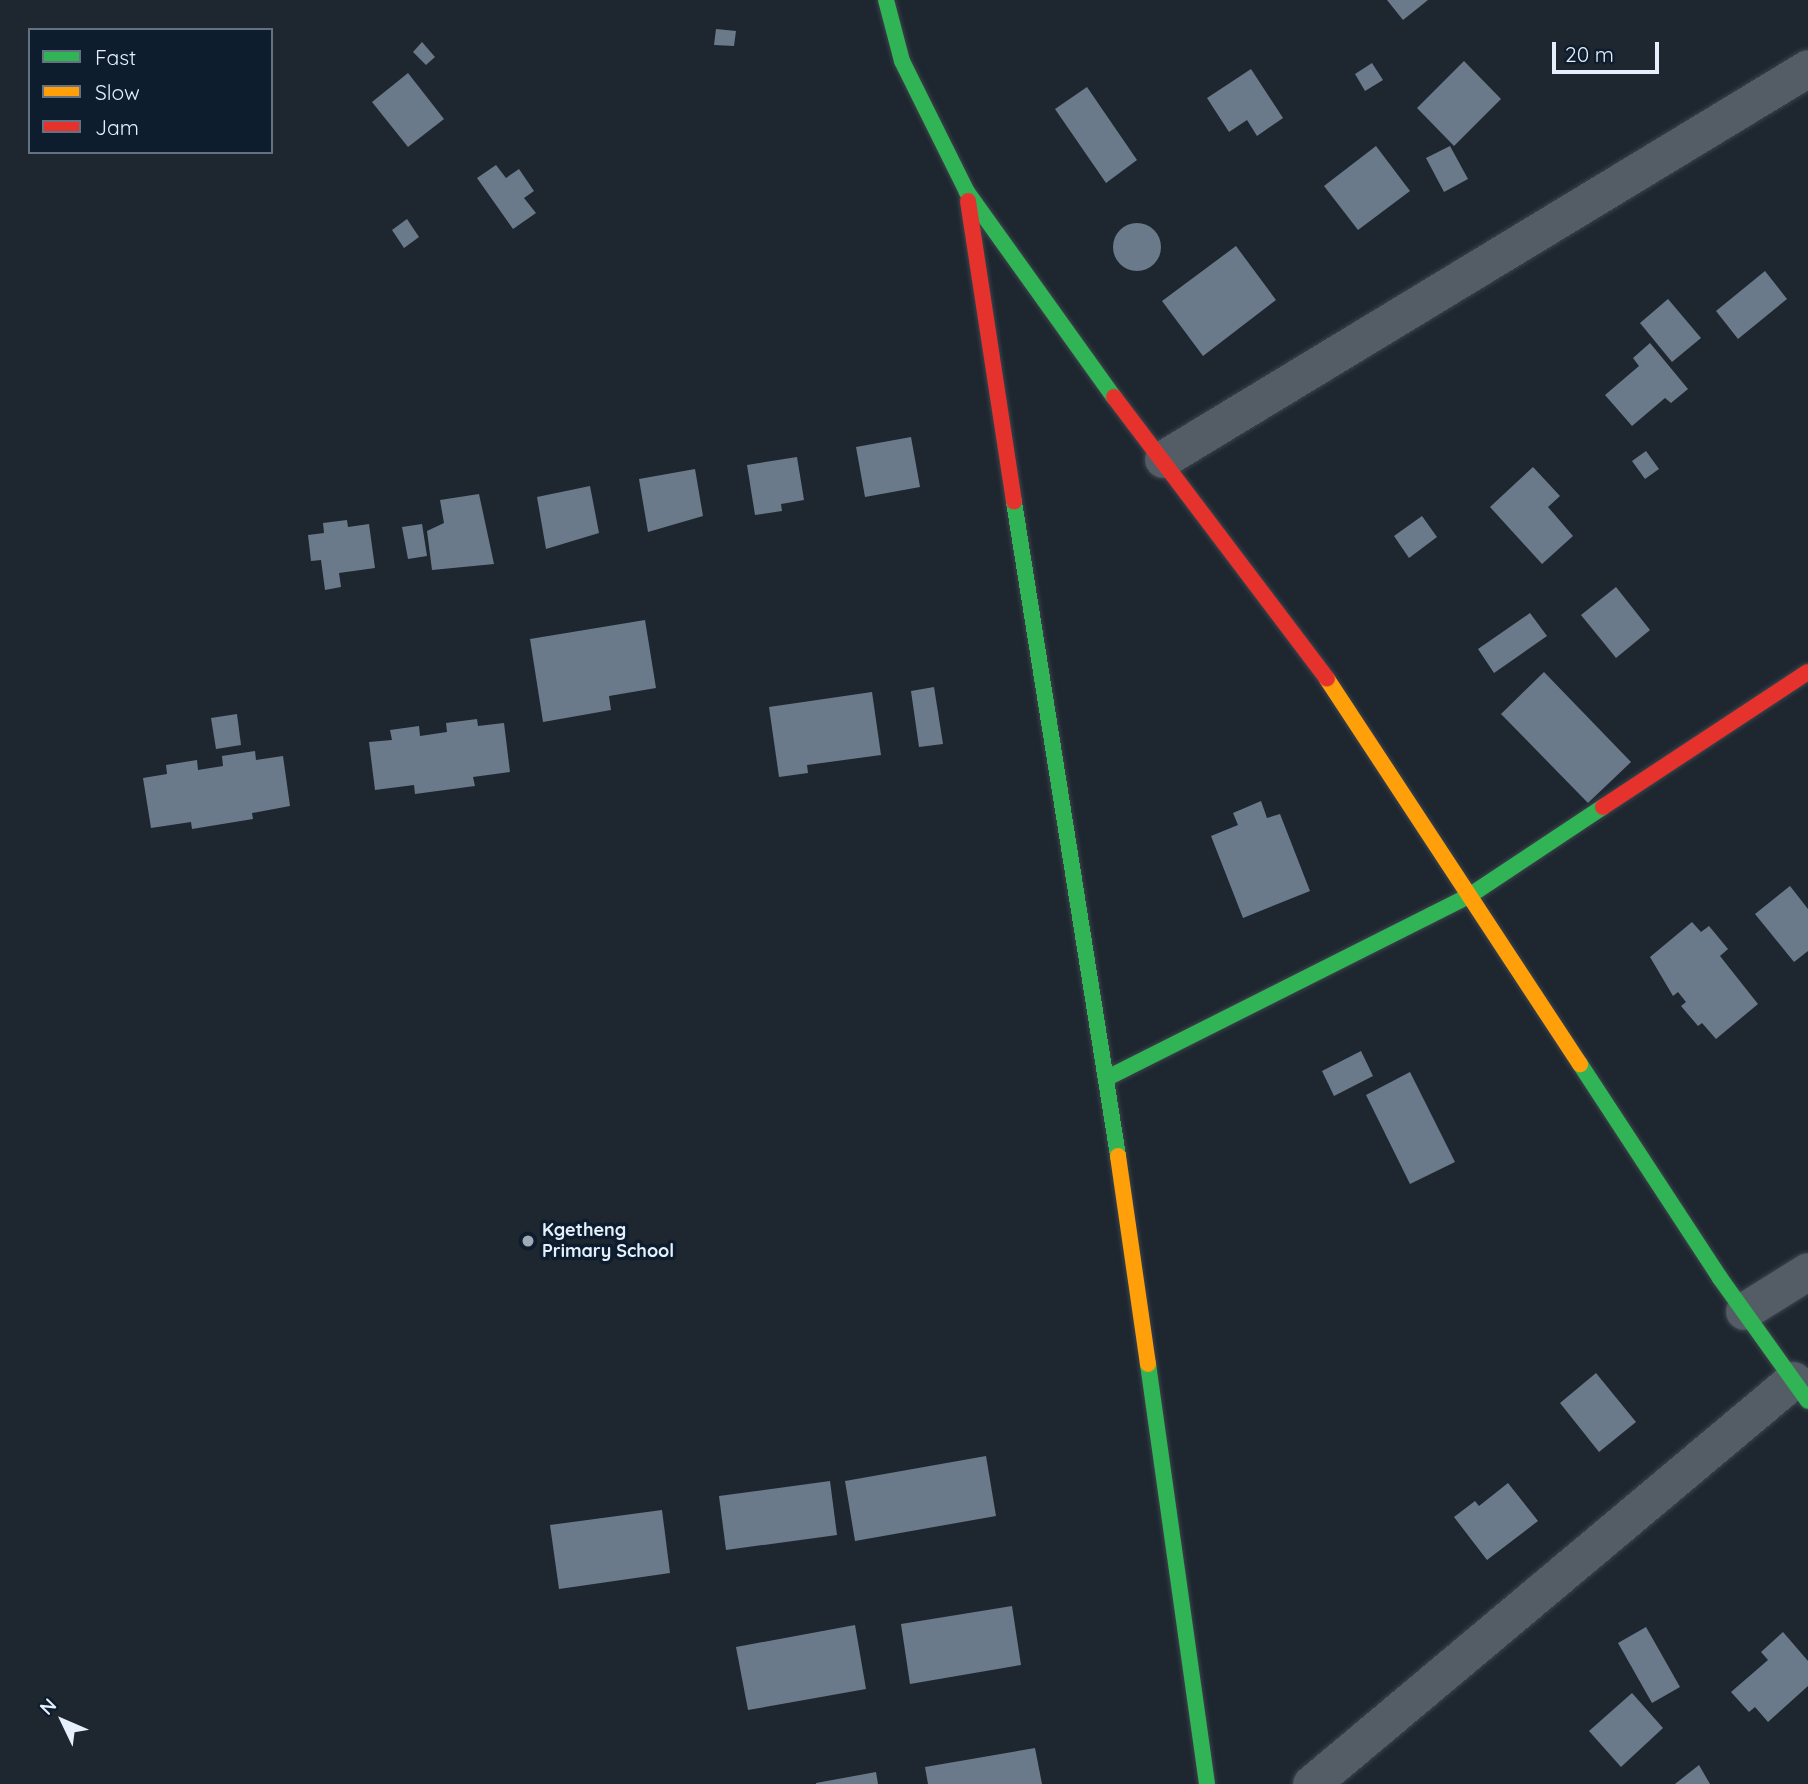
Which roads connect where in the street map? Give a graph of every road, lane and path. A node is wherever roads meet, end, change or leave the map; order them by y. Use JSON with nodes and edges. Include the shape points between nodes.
{"nodes":[{"id":1,"x":886,"y":0,"type":"edge"},
{"id":2,"x":1808,"y":68,"type":"edge"},
{"id":3,"x":967,"y":192,"type":"junction"},
{"id":4,"x":1163,"y":459,"type":"junction"},
{"id":5,"x":1808,"y":672,"type":"edge"},
{"id":6,"x":1469,"y":896,"type":"junction"},
{"id":7,"x":1107,"y":1078,"type":"junction"},
{"id":8,"x":1808,"y":1271,"type":"edge"},
{"id":9,"x":1744,"y":1311,"type":"junction"},
{"id":10,"x":1801,"y":1391,"type":"edge"},
{"id":11,"x":1207,"y":1784,"type":"edge"},
{"id":12,"x":1311,"y":1784,"type":"edge"}],
"edges":[{"from":1,"to":3,"type":"street","via":[[902,61]]},
{"from":2,"to":4,"type":"street"},
{"from":3,"to":4,"type":"street"},
{"from":3,"to":7,"type":"street"},
{"from":4,"to":6,"type":"street","via":[[1316,663]]},
{"from":5,"to":6,"type":"street"},
{"from":6,"to":7,"type":"street"},
{"from":6,"to":9,"type":"street"},
{"from":7,"to":11,"type":"street"},
{"from":8,"to":9,"type":"street"},
{"from":9,"to":10,"type":"street"},
{"from":10,"to":12,"type":"street"}]}
